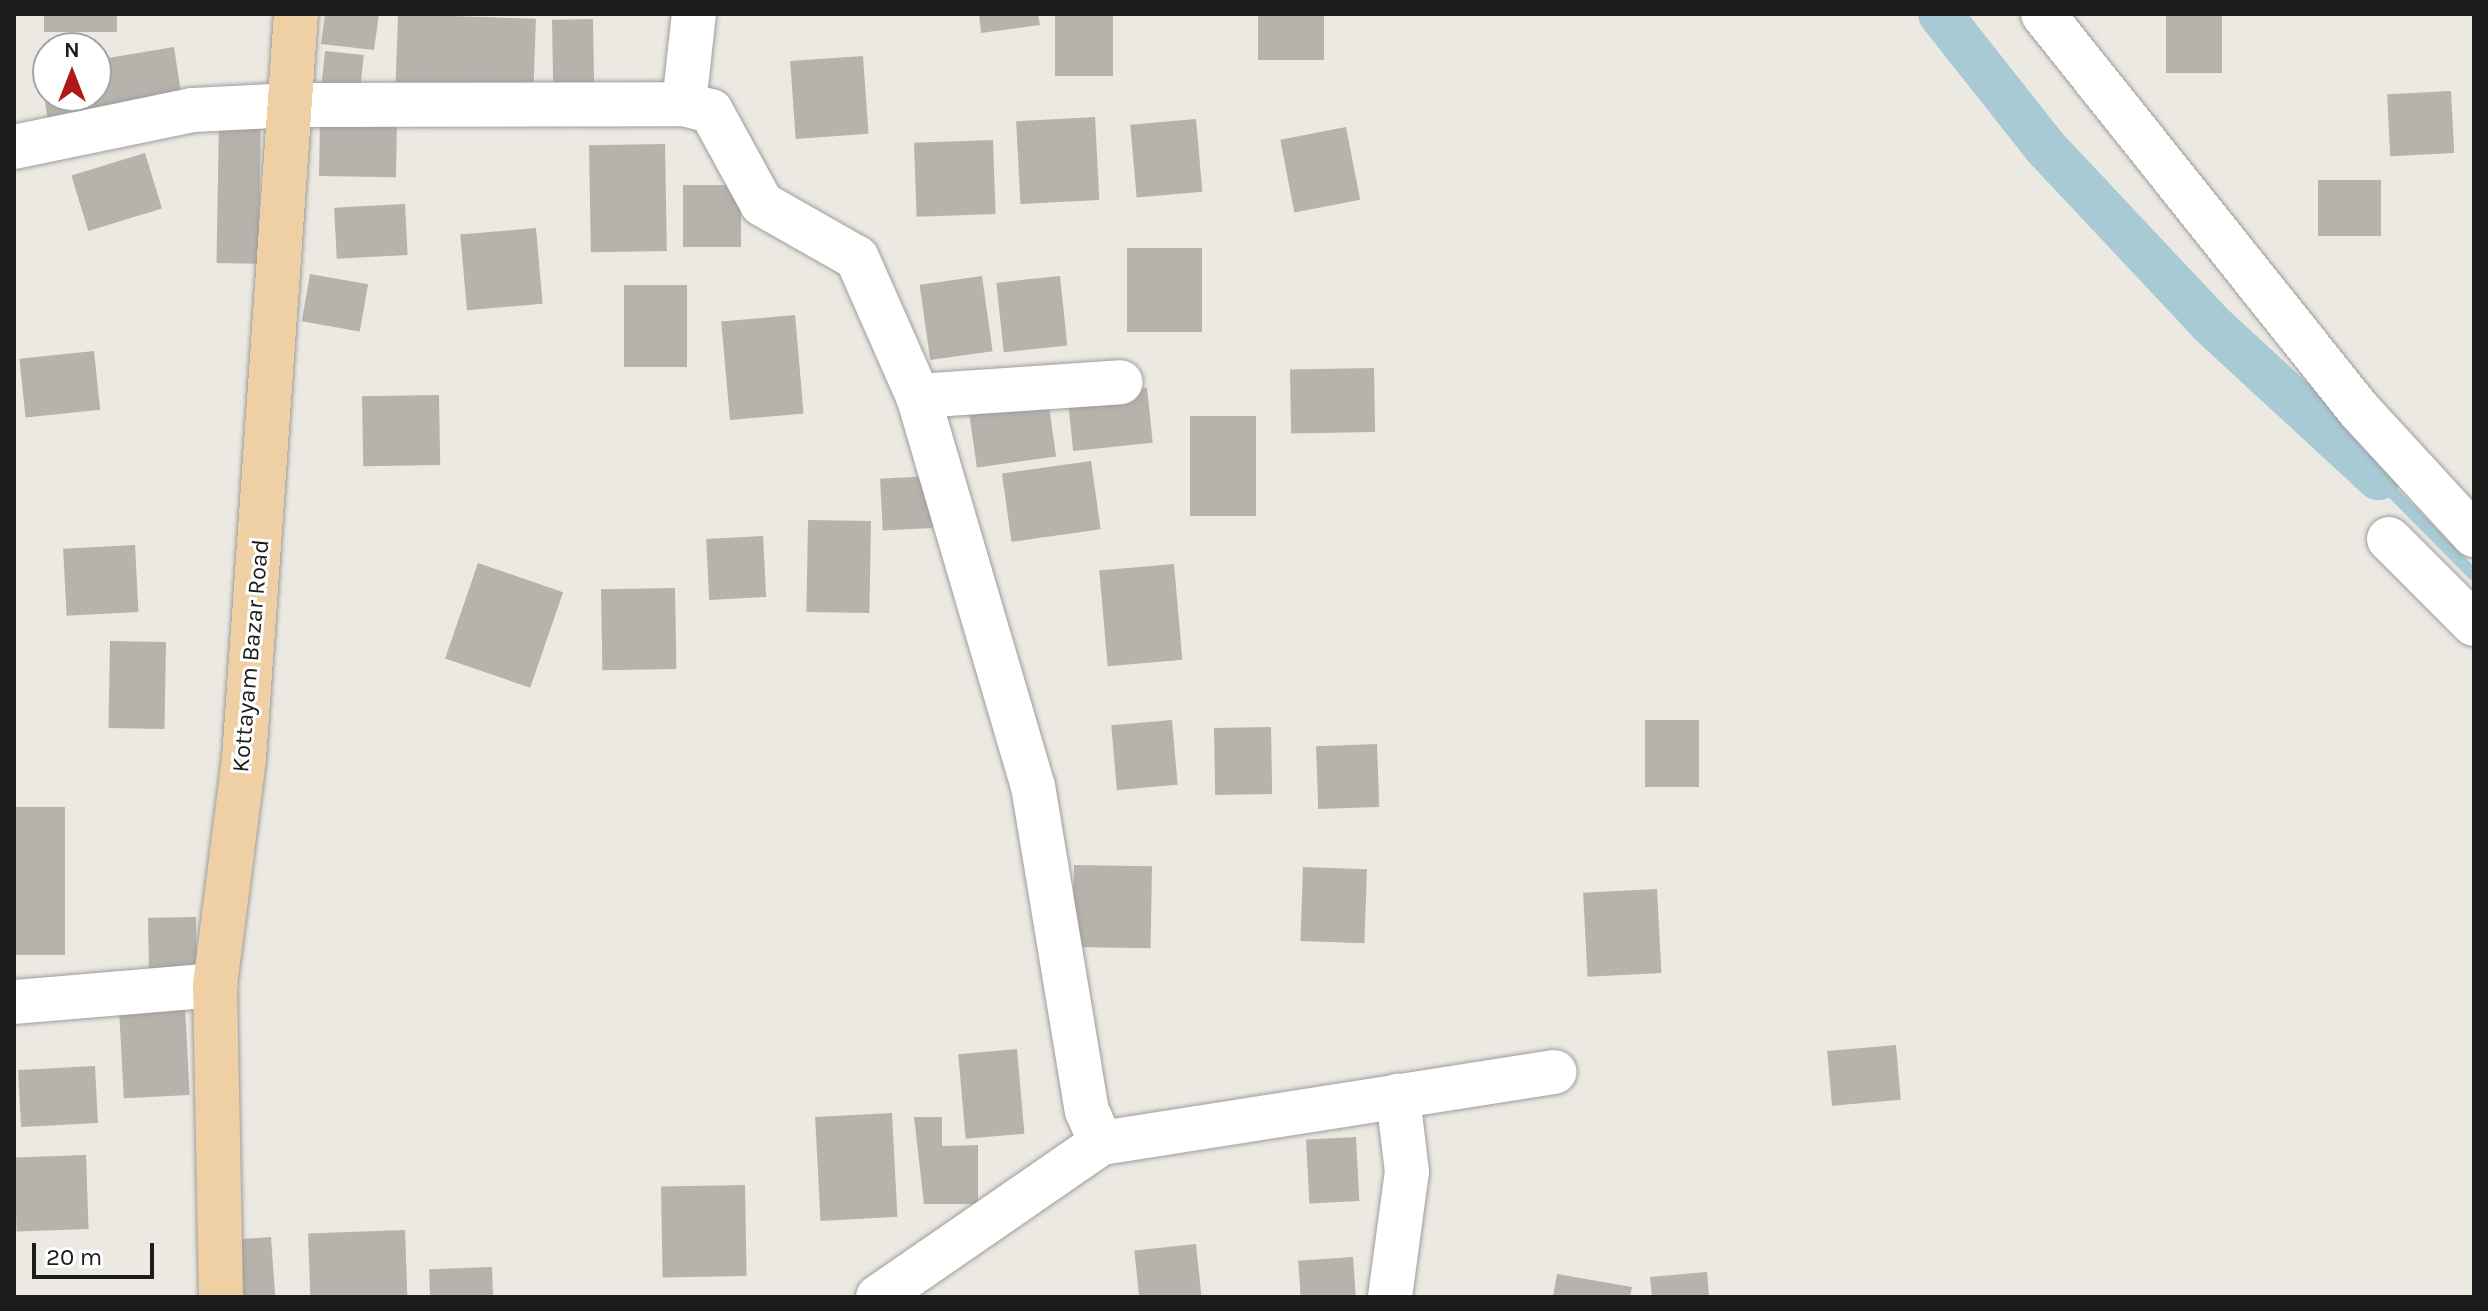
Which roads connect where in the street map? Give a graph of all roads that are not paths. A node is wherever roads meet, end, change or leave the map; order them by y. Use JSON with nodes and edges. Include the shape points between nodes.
{"nodes":[{"id":1,"x":296,"y":14,"type":"edge"},
{"id":2,"x":694,"y":14,"type":"edge"},
{"id":3,"x":2043,"y":14,"type":"edge"},
{"id":4,"x":684,"y":104,"type":"junction"},
{"id":5,"x":293,"y":105,"type":"junction"},
{"id":6,"x":14,"y":147,"type":"edge"},
{"id":7,"x":1121,"y":382,"type":"dead end"},
{"id":8,"x":918,"y":396,"type":"junction"},
{"id":9,"x":2474,"y":535,"type":"edge"},
{"id":10,"x":2389,"y":539,"type":"dead end"},
{"id":11,"x":2474,"y":624,"type":"edge"},
{"id":12,"x":215,"y":985,"type":"junction"},
{"id":13,"x":14,"y":1002,"type":"edge"},
{"id":14,"x":1554,"y":1072,"type":"dead end"},
{"id":15,"x":1398,"y":1096,"type":"junction"},
{"id":16,"x":1101,"y":1143,"type":"junction"},
{"id":17,"x":221,"y":1297,"type":"edge"},
{"id":18,"x":878,"y":1297,"type":"edge"},
{"id":19,"x":1390,"y":1297,"type":"edge"}],
"edges":[{"from":1,"to":5,"type":"main road","name":"Kottayam Bazar Road"},
{"from":2,"to":4,"type":"street"},
{"from":3,"to":9,"type":"street","via":[[2359,410]]},
{"from":4,"to":5,"type":"street"},
{"from":4,"to":8,"type":"street","via":[[711,111],[762,204],[857,258]]},
{"from":5,"to":6,"type":"street","via":[[193,110]]},
{"from":5,"to":12,"type":"main road","name":"Kottayam Bazar Road","via":[[244,759]]},
{"from":7,"to":8,"type":"street"},
{"from":8,"to":16,"type":"street","via":[[1033,786],[1087,1111]]},
{"from":10,"to":11,"type":"street"},
{"from":12,"to":13,"type":"street"},
{"from":12,"to":17,"type":"main road","name":"Kottayam Bazar Road"},
{"from":14,"to":15,"type":"street"},
{"from":15,"to":16,"type":"street"},
{"from":15,"to":19,"type":"street","via":[[1407,1172]]},
{"from":16,"to":18,"type":"street"}]}
